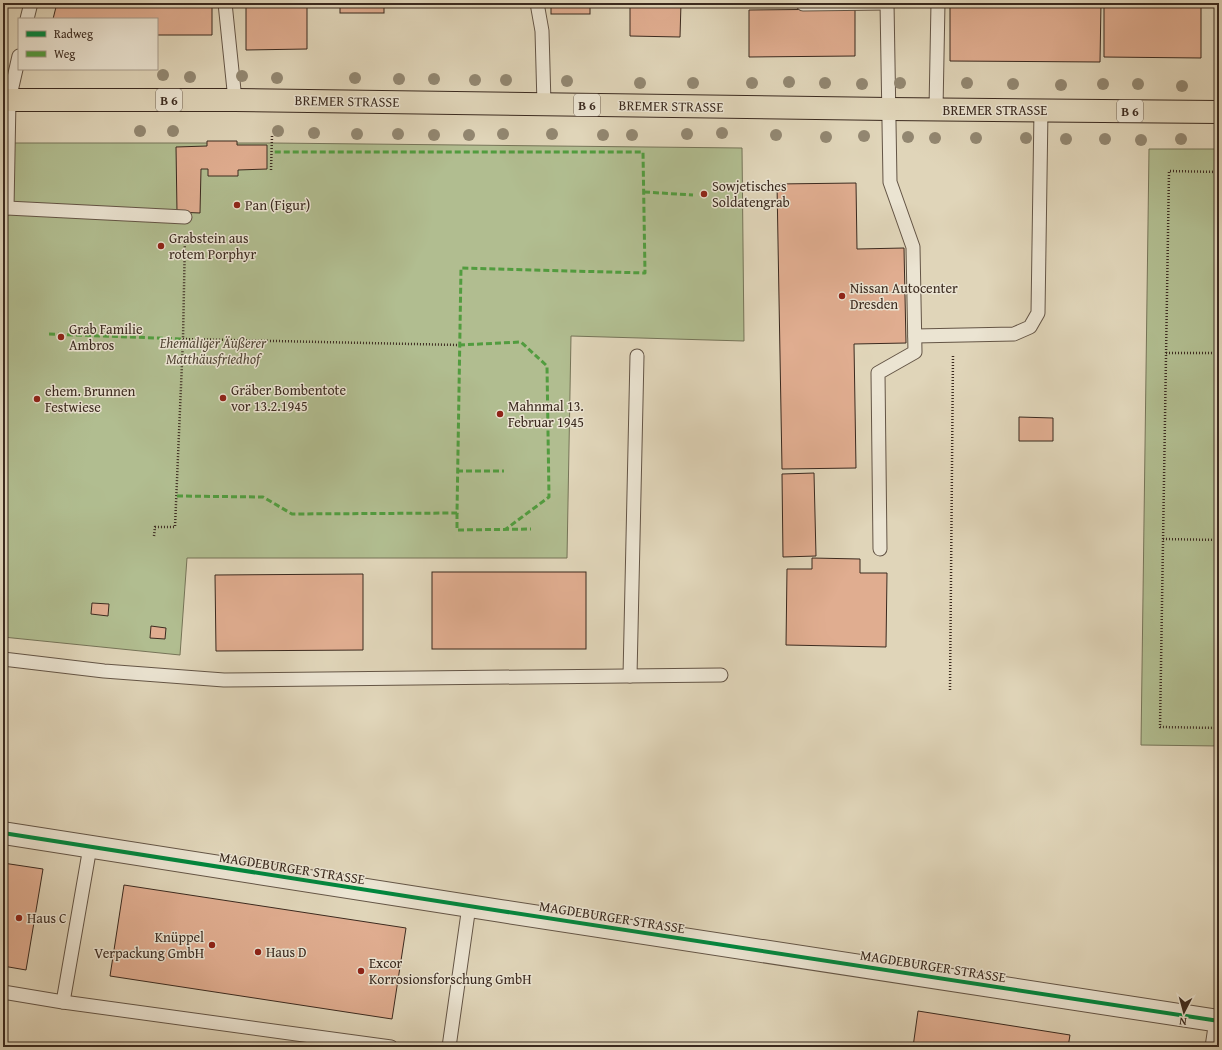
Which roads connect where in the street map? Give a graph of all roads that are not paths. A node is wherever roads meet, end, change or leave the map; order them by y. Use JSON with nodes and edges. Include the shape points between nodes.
{"nodes":[{"id":1,"x":31,"y":3,"type":"edge"},
{"id":2,"x":225,"y":3,"type":"edge"},
{"id":3,"x":537,"y":3,"type":"edge"},
{"id":4,"x":803,"y":3,"type":"edge"},
{"id":5,"x":887,"y":3,"type":"edge"},
{"id":6,"x":938,"y":3,"type":"edge"},
{"id":7,"x":27,"y":18,"type":"edge"},
{"id":8,"x":18,"y":59,"type":"edge"},
{"id":9,"x":6,"y":100,"type":"edge"},
{"id":10,"x":236,"y":100,"type":"junction"},
{"id":11,"x":544,"y":104,"type":"junction"},
{"id":12,"x":889,"y":109,"type":"junction"},
{"id":13,"x":936,"y":109,"type":"junction"},
{"id":14,"x":1041,"y":110,"type":"junction"},
{"id":15,"x":1219,"y":112,"type":"edge"},
{"id":16,"x":5,"y":207,"type":"edge"},
{"id":17,"x":185,"y":217,"type":"road end"},
{"id":18,"x":915,"y":336,"type":"junction"},
{"id":19,"x":636,"y":356,"type":"dead end"},
{"id":20,"x":880,"y":549,"type":"dead end"},
{"id":21,"x":3,"y":659,"type":"edge"},
{"id":22,"x":721,"y":675,"type":"dead end"},
{"id":23,"x":630,"y":676,"type":"junction"},
{"id":24,"x":3,"y":833,"type":"edge"},
{"id":25,"x":90,"y":847,"type":"junction"},
{"id":26,"x":469,"y":906,"type":"junction"},
{"id":27,"x":3,"y":992,"type":"edge"},
{"id":28,"x":64,"y":1002,"type":"junction"},
{"id":29,"x":1217,"y":1021,"type":"edge"},
{"id":30,"x":391,"y":1047,"type":"edge"},
{"id":31,"x":449,"y":1047,"type":"edge"},
{"id":32,"x":1212,"y":1047,"type":"edge"}],
"edges":[{"from":1,"to":7,"type":"lane"},
{"from":2,"to":10,"type":"lane"},
{"from":3,"to":11,"type":"lane","via":[[542,31]]},
{"from":4,"to":5,"type":"lane"},
{"from":5,"to":12,"type":"lane"},
{"from":6,"to":13,"type":"lane"},
{"from":8,"to":9,"type":"lane"},
{"from":9,"to":10,"type":"main road","name":"BREMER STRASSE","number":"B 6"},
{"from":9,"to":16,"type":"lane"},
{"from":10,"to":11,"type":"main road","name":"BREMER STRASSE","number":"B 6"},
{"from":11,"to":12,"type":"main road","name":"BREMER STRASSE","number":"B 6"},
{"from":12,"to":13,"type":"main road","name":"BREMER STRASSE","number":"B 6"},
{"from":12,"to":18,"type":"lane","via":[[890,182],[913,247]]},
{"from":13,"to":14,"type":"main road","name":"BREMER STRASSE","number":"B 6"},
{"from":14,"to":15,"type":"main road","name":"BREMER STRASSE","number":"B 6"},
{"from":14,"to":18,"type":"lane","via":[[1038,313],[1030,327],[1014,334]]},
{"from":16,"to":17,"type":"lane"},
{"from":18,"to":20,"type":"lane","via":[[915,352],[878,373]]},
{"from":19,"to":23,"type":"lane"},
{"from":21,"to":23,"type":"lane","via":[[104,671],[224,680]]},
{"from":22,"to":23,"type":"lane"},
{"from":24,"to":25,"type":"street","name":"MAGDEBURGER STRASSE"},
{"from":25,"to":26,"type":"street","name":"MAGDEBURGER STRASSE"},
{"from":25,"to":28,"type":"lane"},
{"from":26,"to":29,"type":"street","name":"MAGDEBURGER STRASSE"},
{"from":26,"to":31,"type":"lane"},
{"from":27,"to":28,"type":"lane"},
{"from":28,"to":30,"type":"lane"},
{"from":29,"to":32,"type":"lane"}]}
